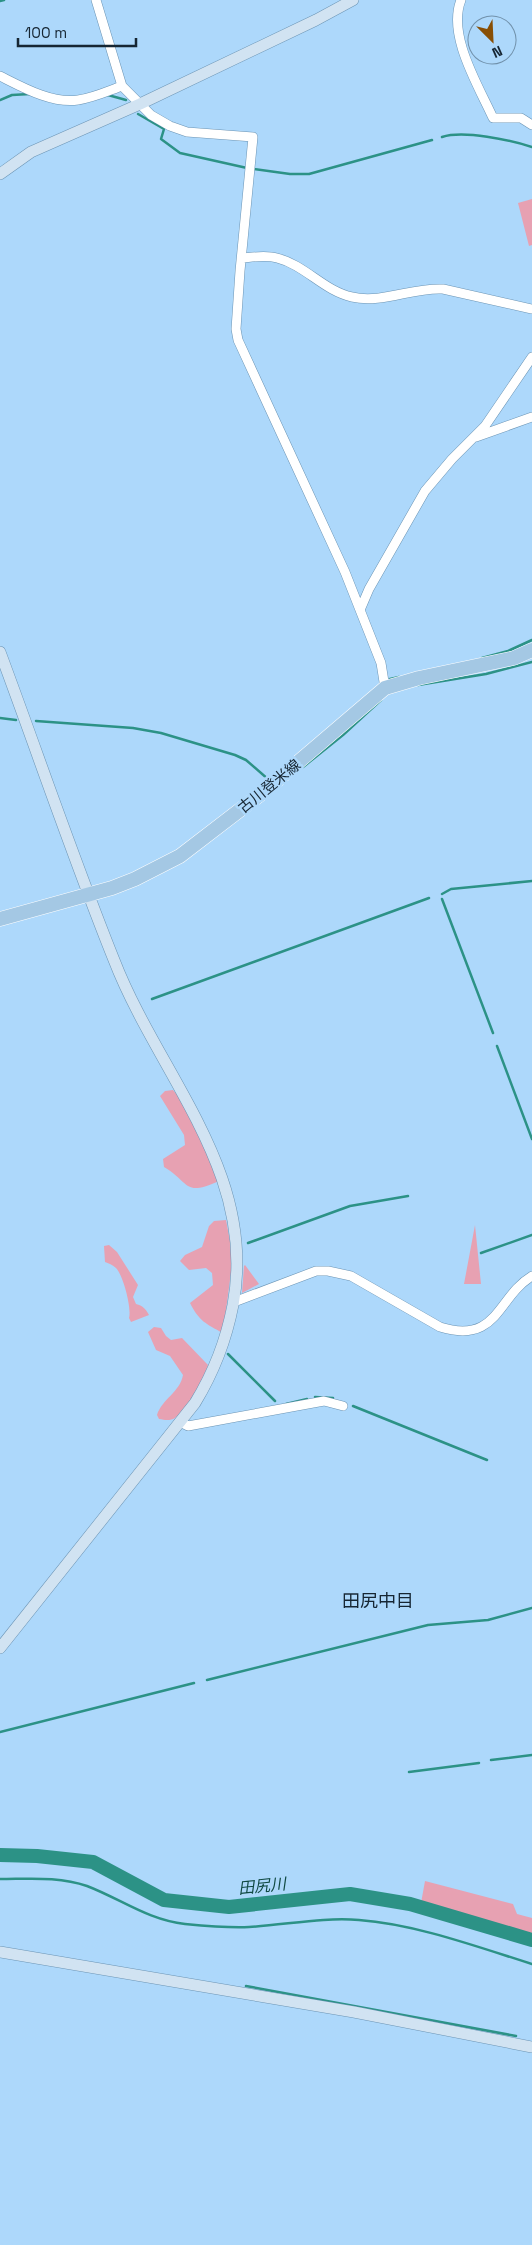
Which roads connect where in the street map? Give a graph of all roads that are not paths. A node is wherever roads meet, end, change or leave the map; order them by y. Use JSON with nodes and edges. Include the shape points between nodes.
{"nodes":[{"id":1,"x":96,"y":0,"type":"edge"},
{"id":2,"x":353,"y":0,"type":"edge"},
{"id":3,"x":461,"y":0,"type":"edge"},
{"id":4,"x":0,"y":76,"type":"edge"},
{"id":5,"x":122,"y":86,"type":"junction"},
{"id":6,"x":140,"y":104,"type":"junction"},
{"id":7,"x":532,"y":126,"type":"edge"},
{"id":8,"x":0,"y":174,"type":"edge"},
{"id":9,"x":242,"y":258,"type":"junction"},
{"id":10,"x":532,"y":309,"type":"edge"},
{"id":11,"x":532,"y":357,"type":"edge"},
{"id":12,"x":532,"y":417,"type":"edge"},
{"id":13,"x":473,"y":438,"type":"junction"},
{"id":14,"x":360,"y":610,"type":"junction"},
{"id":15,"x":532,"y":650,"type":"edge"},
{"id":16,"x":0,"y":652,"type":"edge"},
{"id":17,"x":385,"y":688,"type":"junction"},
{"id":18,"x":90,"y":894,"type":"junction"},
{"id":19,"x":0,"y":919,"type":"edge"},
{"id":20,"x":532,"y":1276,"type":"edge"},
{"id":21,"x":234,"y":1302,"type":"junction"},
{"id":22,"x":343,"y":1406,"type":"dead end"},
{"id":23,"x":180,"y":1422,"type":"junction"},
{"id":24,"x":0,"y":1648,"type":"edge"},
{"id":25,"x":0,"y":1952,"type":"edge"},
{"id":26,"x":532,"y":2047,"type":"edge"}],
"edges":[{"from":1,"to":5,"type":"street"},
{"from":2,"to":6,"type":"street"},
{"from":3,"to":7,"type":"street","via":[[456,22],[459,39],[493,118],[521,118]]},
{"from":4,"to":5,"type":"street","via":[[24,88],[66,101]]},
{"from":5,"to":6,"type":"street"},
{"from":6,"to":8,"type":"street","via":[[31,152]]},
{"from":6,"to":9,"type":"street","via":[[170,126],[187,132],[253,137]]},
{"from":9,"to":10,"type":"street","via":[[278,258],[335,292],[353,298],[374,298],[432,288]]},
{"from":9,"to":14,"type":"street","via":[[236,329],[238,340]]},
{"from":11,"to":13,"type":"street","via":[[485,426]]},
{"from":12,"to":13,"type":"street"},
{"from":13,"to":14,"type":"street","via":[[424,491]]},
{"from":14,"to":17,"type":"street","via":[[381,663]]},
{"from":15,"to":17,"type":"main road","name":"古川登米線","via":[[514,658]]},
{"from":16,"to":18,"type":"street"},
{"from":17,"to":18,"type":"main road","name":"古川登米線","via":[[262,793],[180,856],[135,880]]},
{"from":18,"to":19,"type":"main road","name":"古川登米線"},
{"from":18,"to":21,"type":"street","via":[[114,962],[223,1177],[237,1246]]},
{"from":20,"to":21,"type":"street","via":[[521,1284],[495,1317],[479,1328],[455,1330],[440,1327],[351,1276],[328,1271],[316,1271]]},
{"from":21,"to":23,"type":"street","via":[[218,1360],[202,1391]]},
{"from":22,"to":23,"type":"street","via":[[324,1402],[188,1426]]},
{"from":23,"to":24,"type":"street"},
{"from":25,"to":26,"type":"street","via":[[354,2012]]}]}
